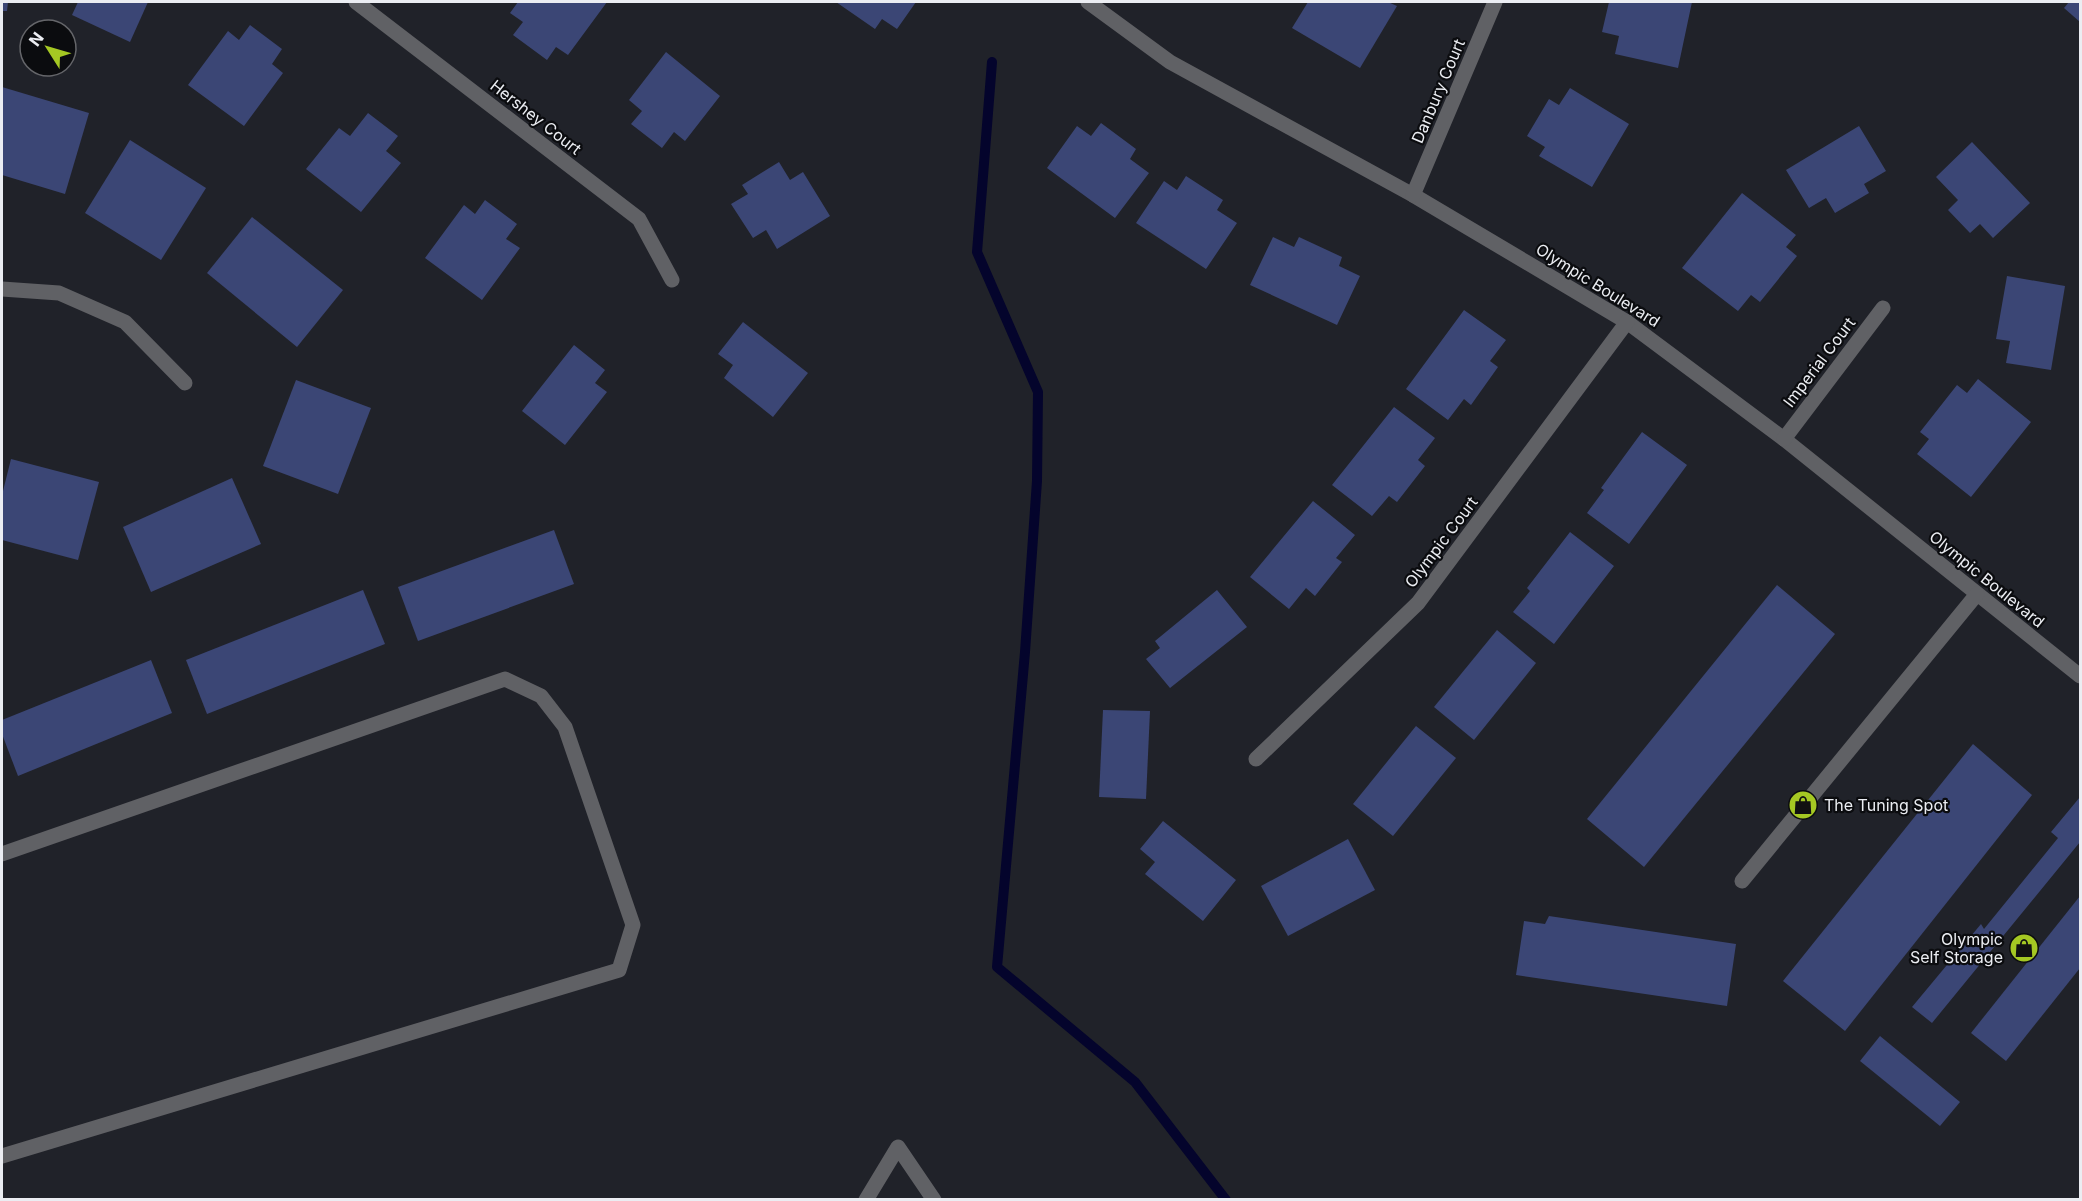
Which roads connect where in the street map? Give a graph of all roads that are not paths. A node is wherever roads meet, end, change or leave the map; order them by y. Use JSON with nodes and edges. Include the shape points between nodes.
{"nodes":[{"id":1,"x":356,"y":2,"type":"edge"},
{"id":2,"x":1088,"y":2,"type":"edge"},
{"id":3,"x":1495,"y":2,"type":"edge"},
{"id":4,"x":1413,"y":195,"type":"junction"},
{"id":5,"x":672,"y":280,"type":"dead end"},
{"id":6,"x":2,"y":289,"type":"edge"},
{"id":7,"x":1883,"y":308,"type":"dead end"},
{"id":8,"x":1627,"y":322,"type":"junction"},
{"id":9,"x":185,"y":383,"type":"dead end"},
{"id":10,"x":1784,"y":439,"type":"junction"},
{"id":11,"x":1977,"y":594,"type":"junction"},
{"id":12,"x":2080,"y":676,"type":"edge"},
{"id":13,"x":1256,"y":759,"type":"dead end"},
{"id":14,"x":2,"y":854,"type":"edge"},
{"id":15,"x":1742,"y":881,"type":"dead end"},
{"id":16,"x":2,"y":1156,"type":"edge"},
{"id":17,"x":866,"y":1200,"type":"edge"},
{"id":18,"x":933,"y":1200,"type":"edge"}],
"edges":[{"from":1,"to":5,"type":"street","name":"Hershey Court","via":[[639,219]]},
{"from":2,"to":4,"type":"street","name":"Olympic Boulevard","via":[[1170,62]]},
{"from":3,"to":4,"type":"street","name":"Danbury Court"},
{"from":4,"to":8,"type":"street","name":"Olympic Boulevard"},
{"from":6,"to":9,"type":"street","via":[[59,293],[125,322]]},
{"from":7,"to":10,"type":"street","name":"Imperial Court"},
{"from":8,"to":10,"type":"street","name":"Olympic Boulevard"},
{"from":8,"to":13,"type":"street","name":"Olympic Court","via":[[1418,603]]},
{"from":10,"to":11,"type":"street","name":"Olympic Boulevard"},
{"from":11,"to":12,"type":"street","name":"Olympic Boulevard"},
{"from":11,"to":15,"type":"street"},
{"from":14,"to":16,"type":"street","via":[[505,679],[541,696],[565,727],[633,925],[619,970]]},
{"from":17,"to":18,"type":"street","via":[[898,1147]]}]}
